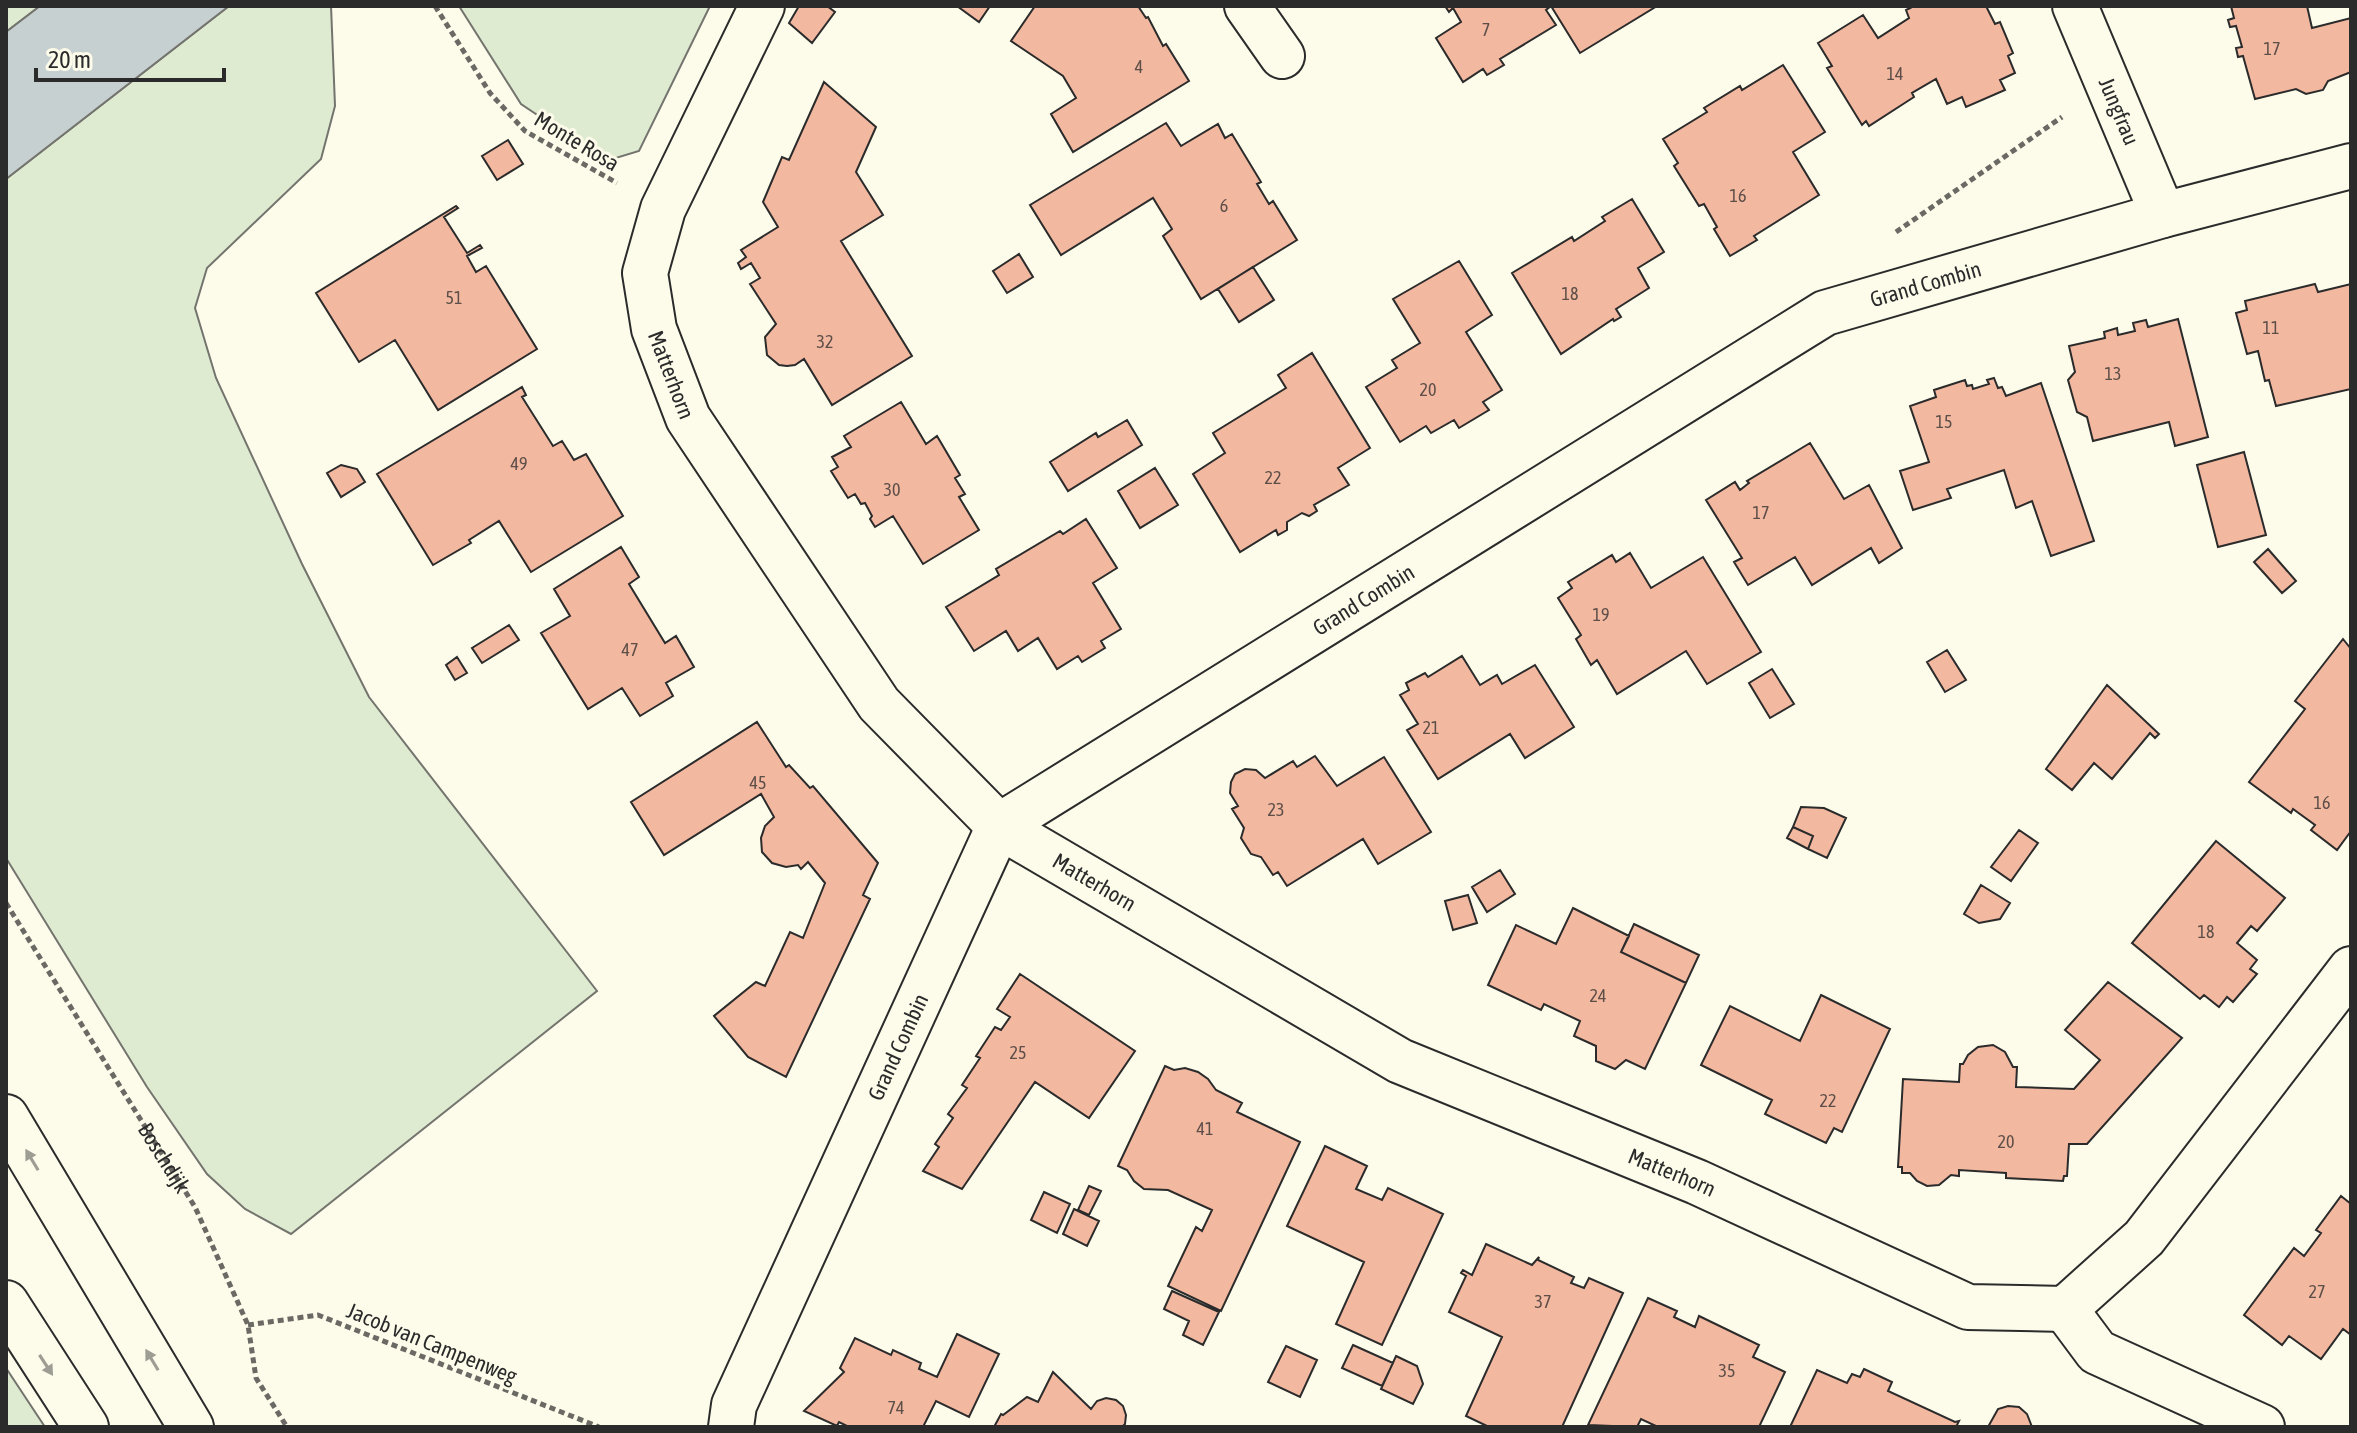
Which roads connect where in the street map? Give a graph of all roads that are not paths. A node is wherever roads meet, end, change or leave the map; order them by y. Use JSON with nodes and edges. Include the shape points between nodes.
{"nodes":[{"id":1,"x":762,"y":6,"type":"edge"},
{"id":2,"x":1247,"y":6,"type":"edge"},
{"id":3,"x":2075,"y":6,"type":"edge"},
{"id":4,"x":1282,"y":56,"type":"dead end"},
{"id":5,"x":2351,"y":166,"type":"edge"},
{"id":6,"x":2163,"y":215,"type":"junction"},
{"id":7,"x":999,"y":826,"type":"junction"},
{"id":8,"x":2351,"y":969,"type":"edge"},
{"id":9,"x":6,"y":1117,"type":"edge"},
{"id":10,"x":6,"y":1303,"type":"edge"},
{"id":11,"x":2065,"y":1309,"type":"junction"},
{"id":12,"x":86,"y":1427,"type":"edge"},
{"id":13,"x":191,"y":1427,"type":"edge"},
{"id":14,"x":731,"y":1427,"type":"edge"},
{"id":15,"x":2262,"y":1427,"type":"edge"}],
"edges":[{"from":1,"to":7,"type":"street","name":"Matterhorn","via":[[663,209],[645,273],[654,329],[688,418],[879,704]]},
{"from":2,"to":4,"type":"street"},
{"from":3,"to":6,"type":"street","name":"Jungfrau"},
{"from":5,"to":6,"type":"street","name":"Grand Combin"},
{"from":6,"to":7,"type":"street","name":"Grand Combin","via":[[1825,313]]},
{"from":7,"to":11,"type":"street","name":"Matterhorn","via":[[1400,1061],[1697,1182],[1968,1307]]},
{"from":7,"to":14,"type":"street","name":"Grand Combin","via":[[734,1405]]},
{"from":8,"to":11,"type":"street","via":[[2144,1238]]},
{"from":13,"to":9,"type":"street","one_way":true},
{"from":10,"to":12,"type":"street","one_way":true},
{"from":11,"to":15,"type":"street","via":[[2097,1352]]}]}
